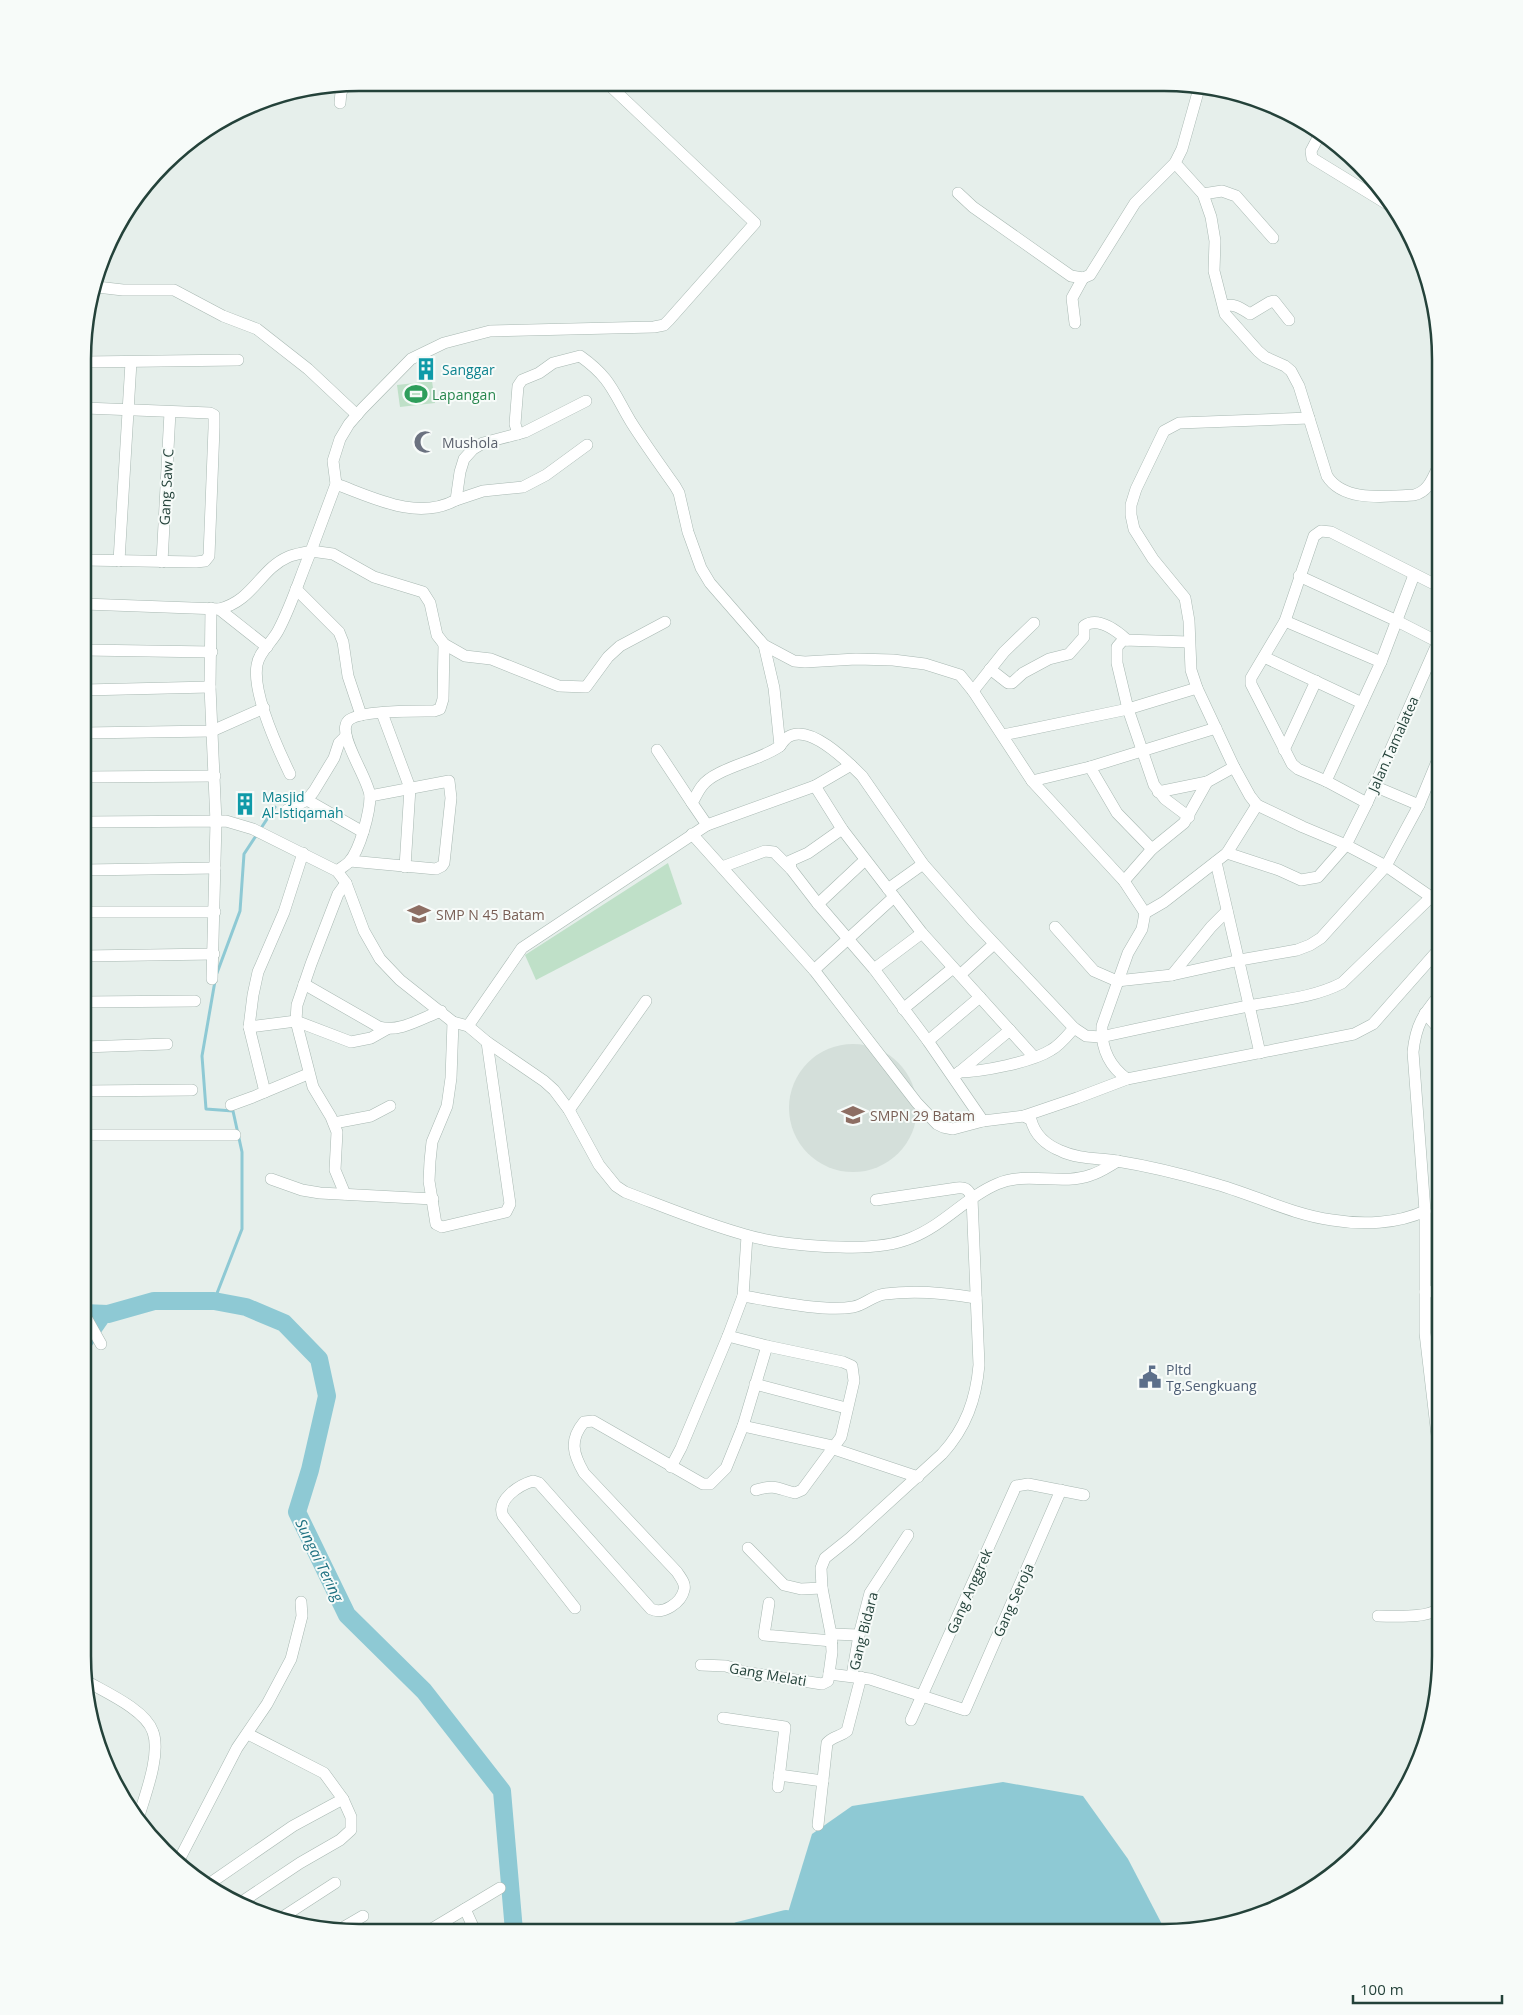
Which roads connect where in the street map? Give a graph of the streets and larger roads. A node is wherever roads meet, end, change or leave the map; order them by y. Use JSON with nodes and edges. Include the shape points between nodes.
{"nodes":[{"id":1,"x":615,"y":91,"type":"edge"},
{"id":2,"x":341,"y":92,"type":"edge"},
{"id":3,"x":1198,"y":94,"type":"edge"},
{"id":4,"x":340,"y":102,"type":"dead end"},
{"id":5,"x":1317,"y":139,"type":"edge"},
{"id":6,"x":1175,"y":163,"type":"junction"},
{"id":7,"x":958,"y":193,"type":"dead end"},
{"id":8,"x":1203,"y":194,"type":"junction"},
{"id":9,"x":1378,"y":198,"type":"edge"},
{"id":10,"x":1273,"y":238,"type":"dead end"},
{"id":11,"x":1083,"y":278,"type":"junction"},
{"id":12,"x":101,"y":287,"type":"edge"},
{"id":13,"x":1224,"y":307,"type":"junction"},
{"id":14,"x":1289,"y":320,"type":"dead end"},
{"id":15,"x":1075,"y":323,"type":"dead end"},
{"id":16,"x":238,"y":360,"type":"dead end"},
{"id":17,"x":91,"y":362,"type":"edge"},
{"id":18,"x":131,"y":362,"type":"junction"},
{"id":19,"x":586,"y":402,"type":"dead end"},
{"id":20,"x":91,"y":408,"type":"edge"},
{"id":21,"x":128,"y":410,"type":"junction"},
{"id":22,"x":170,"y":412,"type":"junction"},
{"id":23,"x":357,"y":414,"type":"junction"},
{"id":24,"x":1310,"y":418,"type":"junction"},
{"id":25,"x":518,"y":434,"type":"junction"},
{"id":26,"x":588,"y":445,"type":"dead end"},
{"id":27,"x":1432,"y":480,"type":"edge"},
{"id":28,"x":336,"y":484,"type":"junction"},
{"id":29,"x":456,"y":500,"type":"junction"},
{"id":30,"x":311,"y":551,"type":"junction"},
{"id":31,"x":91,"y":560,"type":"edge"},
{"id":32,"x":119,"y":561,"type":"junction"},
{"id":33,"x":162,"y":562,"type":"junction"},
{"id":34,"x":1414,"y":575,"type":"junction"},
{"id":35,"x":1299,"y":576,"type":"junction"},
{"id":36,"x":1432,"y":583,"type":"edge"},
{"id":37,"x":296,"y":589,"type":"junction"},
{"id":38,"x":91,"y":604,"type":"edge"},
{"id":39,"x":215,"y":608,"type":"junction"},
{"id":40,"x":1395,"y":620,"type":"junction"},
{"id":41,"x":1285,"y":621,"type":"junction"},
{"id":42,"x":664,"y":622,"type":"dead end"},
{"id":43,"x":1034,"y":622,"type":"dead end"},
{"id":44,"x":1432,"y":639,"type":"edge"},
{"id":45,"x":1127,"y":640,"type":"junction"},
{"id":46,"x":1189,"y":642,"type":"junction"},
{"id":47,"x":444,"y":644,"type":"junction"},
{"id":48,"x":764,"y":645,"type":"junction"},
{"id":49,"x":267,"y":647,"type":"junction"},
{"id":50,"x":91,"y":650,"type":"edge"},
{"id":51,"x":212,"y":652,"type":"junction"},
{"id":52,"x":1264,"y":657,"type":"junction"},
{"id":53,"x":1432,"y":658,"type":"edge"},
{"id":54,"x":1381,"y":662,"type":"junction"},
{"id":55,"x":990,"y":669,"type":"junction"},
{"id":56,"x":1316,"y":681,"type":"junction"},
{"id":57,"x":210,"y":687,"type":"junction"},
{"id":58,"x":1197,"y":688,"type":"junction"},
{"id":59,"x":91,"y":690,"type":"edge"},
{"id":60,"x":973,"y":691,"type":"junction"},
{"id":61,"x":1362,"y":703,"type":"junction"},
{"id":62,"x":264,"y":708,"type":"junction"},
{"id":63,"x":1128,"y":709,"type":"junction"},
{"id":64,"x":382,"y":712,"type":"junction"},
{"id":65,"x":361,"y":715,"type":"junction"},
{"id":66,"x":1216,"y":728,"type":"junction"},
{"id":67,"x":212,"y":731,"type":"junction"},
{"id":68,"x":91,"y":733,"type":"edge"},
{"id":69,"x":1002,"y":735,"type":"junction"},
{"id":70,"x":346,"y":736,"type":"junction"},
{"id":71,"x":780,"y":746,"type":"junction"},
{"id":72,"x":657,"y":750,"type":"dead end"},
{"id":73,"x":1143,"y":750,"type":"junction"},
{"id":74,"x":1284,"y":750,"type":"junction"},
{"id":75,"x":851,"y":765,"type":"junction"},
{"id":76,"x":1090,"y":767,"type":"junction"},
{"id":77,"x":1234,"y":768,"type":"junction"},
{"id":78,"x":1432,"y":773,"type":"edge"},
{"id":79,"x":290,"y":774,"type":"dead end"},
{"id":80,"x":215,"y":776,"type":"junction"},
{"id":81,"x":91,"y":777,"type":"edge"},
{"id":82,"x":1032,"y":781,"type":"junction"},
{"id":83,"x":1326,"y":781,"type":"junction"},
{"id":84,"x":1207,"y":782,"type":"junction"},
{"id":85,"x":814,"y":786,"type":"junction"},
{"id":86,"x":1374,"y":786,"type":"junction"},
{"id":87,"x":410,"y":788,"type":"junction"},
{"id":88,"x":1158,"y":792,"type":"junction"},
{"id":89,"x":370,"y":796,"type":"junction"},
{"id":90,"x":307,"y":800,"type":"junction"},
{"id":91,"x":692,"y":803,"type":"junction"},
{"id":92,"x":1367,"y":803,"type":"junction"},
{"id":93,"x":1257,"y":805,"type":"junction"},
{"id":94,"x":1419,"y":805,"type":"junction"},
{"id":95,"x":287,"y":810,"type":"dead end"},
{"id":96,"x":1189,"y":817,"type":"junction"},
{"id":97,"x":91,"y":822,"type":"edge"},
{"id":98,"x":216,"y":822,"type":"junction"},
{"id":99,"x":707,"y":824,"type":"junction"},
{"id":100,"x":842,"y":829,"type":"junction"},
{"id":101,"x":363,"y":832,"type":"junction"},
{"id":102,"x":692,"y":834,"type":"junction"},
{"id":103,"x":1346,"y":845,"type":"junction"},
{"id":104,"x":1152,"y":849,"type":"junction"},
{"id":105,"x":303,"y":853,"type":"junction"},
{"id":106,"x":1226,"y":853,"type":"junction"},
{"id":107,"x":865,"y":860,"type":"junction"},
{"id":108,"x":350,"y":861,"type":"junction"},
{"id":109,"x":1216,"y":862,"type":"junction"},
{"id":110,"x":924,"y":864,"type":"junction"},
{"id":111,"x":1386,"y":866,"type":"junction"},
{"id":112,"x":405,"y":867,"type":"junction"},
{"id":113,"x":722,"y":867,"type":"junction"},
{"id":114,"x":215,"y":868,"type":"junction"},
{"id":115,"x":791,"y":869,"type":"junction"},
{"id":116,"x":91,"y":870,"type":"edge"},
{"id":117,"x":337,"y":871,"type":"junction"},
{"id":118,"x":1124,"y":882,"type":"junction"},
{"id":119,"x":346,"y":883,"type":"junction"},
{"id":120,"x":891,"y":893,"type":"junction"},
{"id":121,"x":1432,"y":897,"type":"edge"},
{"id":122,"x":1432,"y":902,"type":"edge"},
{"id":123,"x":818,"y":904,"type":"junction"},
{"id":124,"x":1227,"y":911,"type":"junction"},
{"id":125,"x":91,"y":912,"type":"edge"},
{"id":126,"x":215,"y":912,"type":"junction"},
{"id":127,"x":1146,"y":913,"type":"junction"},
{"id":128,"x":1055,"y":927,"type":"dead end"},
{"id":129,"x":922,"y":933,"type":"junction"},
{"id":130,"x":847,"y":938,"type":"junction"},
{"id":131,"x":994,"y":944,"type":"junction"},
{"id":132,"x":214,"y":954,"type":"junction"},
{"id":133,"x":91,"y":956,"type":"edge"},
{"id":134,"x":1432,"y":957,"type":"edge"},
{"id":135,"x":1240,"y":960,"type":"junction"},
{"id":136,"x":874,"y":969,"type":"junction"},
{"id":137,"x":814,"y":970,"type":"junction"},
{"id":138,"x":957,"y":971,"type":"junction"},
{"id":139,"x":1172,"y":975,"type":"junction"},
{"id":140,"x":212,"y":979,"type":"dead end"},
{"id":141,"x":1117,"y":981,"type":"junction"},
{"id":142,"x":304,"y":984,"type":"junction"},
{"id":143,"x":980,"y":997,"type":"junction"},
{"id":144,"x":195,"y":1001,"type":"dead end"},
{"id":145,"x":646,"y":1001,"type":"dead end"},
{"id":146,"x":91,"y":1002,"type":"edge"},
{"id":147,"x":1432,"y":1004,"type":"edge"},
{"id":148,"x":1250,"y":1006,"type":"junction"},
{"id":149,"x":903,"y":1009,"type":"junction"},
{"id":150,"x":441,"y":1011,"type":"junction"},
{"id":151,"x":1425,"y":1013,"type":"junction"},
{"id":152,"x":296,"y":1021,"type":"junction"},
{"id":153,"x":1432,"y":1021,"type":"edge"},
{"id":154,"x":453,"y":1022,"type":"junction"},
{"id":155,"x":468,"y":1026,"type":"junction"},
{"id":156,"x":249,"y":1027,"type":"junction"},
{"id":157,"x":1074,"y":1028,"type":"junction"},
{"id":158,"x":387,"y":1029,"type":"junction"},
{"id":159,"x":1010,"y":1030,"type":"junction"},
{"id":160,"x":1101,"y":1037,"type":"junction"},
{"id":161,"x":928,"y":1041,"type":"junction"},
{"id":162,"x":487,"y":1042,"type":"junction"},
{"id":163,"x":167,"y":1044,"type":"dead end"},
{"id":164,"x":91,"y":1047,"type":"edge"},
{"id":165,"x":1260,"y":1053,"type":"junction"},
{"id":166,"x":1034,"y":1057,"type":"junction"},
{"id":167,"x":308,"y":1074,"type":"junction"},
{"id":168,"x":956,"y":1075,"type":"junction"},
{"id":169,"x":1127,"y":1079,"type":"junction"},
{"id":170,"x":192,"y":1090,"type":"dead end"},
{"id":171,"x":91,"y":1091,"type":"edge"},
{"id":172,"x":265,"y":1092,"type":"junction"},
{"id":173,"x":231,"y":1104,"type":"dead end"},
{"id":174,"x":390,"y":1106,"type":"dead end"},
{"id":175,"x":569,"y":1110,"type":"junction"},
{"id":176,"x":1024,"y":1116,"type":"junction"},
{"id":177,"x":983,"y":1121,"type":"junction"},
{"id":178,"x":334,"y":1123,"type":"junction"},
{"id":179,"x":91,"y":1135,"type":"edge"},
{"id":180,"x":235,"y":1135,"type":"dead end"},
{"id":181,"x":1118,"y":1161,"type":"junction"},
{"id":182,"x":271,"y":1180,"type":"dead end"},
{"id":183,"x":345,"y":1194,"type":"junction"},
{"id":184,"x":972,"y":1198,"type":"junction"},
{"id":185,"x":433,"y":1199,"type":"junction"},
{"id":186,"x":876,"y":1200,"type":"dead end"},
{"id":187,"x":1425,"y":1211,"type":"junction"},
{"id":188,"x":747,"y":1236,"type":"junction"},
{"id":189,"x":1424,"y":1292,"type":"junction"},
{"id":190,"x":1432,"y":1292,"type":"edge"},
{"id":191,"x":743,"y":1296,"type":"junction"},
{"id":192,"x":976,"y":1298,"type":"junction"},
{"id":193,"x":91,"y":1326,"type":"edge"},
{"id":194,"x":728,"y":1336,"type":"junction"},
{"id":195,"x":101,"y":1344,"type":"dead end"},
{"id":196,"x":766,"y":1346,"type":"junction"},
{"id":197,"x":755,"y":1384,"type":"junction"},
{"id":198,"x":1432,"y":1393,"type":"edge"},
{"id":199,"x":846,"y":1408,"type":"junction"},
{"id":200,"x":743,"y":1426,"type":"junction"},
{"id":201,"x":832,"y":1447,"type":"junction"},
{"id":202,"x":671,"y":1467,"type":"junction"},
{"id":203,"x":918,"y":1477,"type":"junction"},
{"id":204,"x":756,"y":1490,"type":"dead end"},
{"id":205,"x":1061,"y":1490,"type":"junction"},
{"id":206,"x":1084,"y":1495,"type":"dead end"},
{"id":207,"x":908,"y":1535,"type":"dead end"},
{"id":208,"x":748,"y":1548,"type":"dead end"},
{"id":209,"x":822,"y":1588,"type":"junction"},
{"id":210,"x":301,"y":1602,"type":"dead end"},
{"id":211,"x":769,"y":1603,"type":"dead end"},
{"id":212,"x":575,"y":1608,"type":"dead end"},
{"id":213,"x":1432,"y":1611,"type":"edge"},
{"id":214,"x":1378,"y":1616,"type":"dead end"},
{"id":215,"x":859,"y":1635,"type":"junction"},
{"id":216,"x":831,"y":1638,"type":"junction"},
{"id":217,"x":701,"y":1665,"type":"dead end"},
{"id":218,"x":829,"y":1674,"type":"junction"},
{"id":219,"x":856,"y":1677,"type":"junction"},
{"id":220,"x":93,"y":1685,"type":"edge"},
{"id":221,"x":922,"y":1696,"type":"junction"},
{"id":222,"x":723,"y":1718,"type":"dead end"},
{"id":223,"x":910,"y":1720,"type":"dead end"},
{"id":224,"x":248,"y":1734,"type":"junction"},
{"id":225,"x":778,"y":1775,"type":"junction"},
{"id":226,"x":823,"y":1781,"type":"junction"},
{"id":227,"x":778,"y":1787,"type":"dead end"},
{"id":228,"x":343,"y":1799,"type":"junction"},
{"id":229,"x":140,"y":1810,"type":"edge"},
{"id":230,"x":818,"y":1825,"type":"dead end"},
{"id":231,"x":181,"y":1855,"type":"edge"},
{"id":232,"x":213,"y":1881,"type":"edge"},
{"id":233,"x":336,"y":1883,"type":"dead end"},
{"id":234,"x":500,"y":1888,"type":"dead end"},
{"id":235,"x":246,"y":1898,"type":"edge"},
{"id":236,"x":465,"y":1910,"type":"junction"},
{"id":237,"x":287,"y":1914,"type":"edge"},
{"id":238,"x":363,"y":1916,"type":"dead end"},
{"id":239,"x":350,"y":1923,"type":"edge"},
{"id":240,"x":440,"y":1924,"type":"edge"},
{"id":241,"x":472,"y":1924,"type":"edge"}],
"edges":[{"from":1,"to":23,"type":"street","via":[[755,223],[664,325],[490,331],[444,343],[411,359]]},
{"from":2,"to":4,"type":"street"},
{"from":3,"to":6,"type":"street"},
{"from":5,"to":9,"type":"street","via":[[1310,151],[1312,158]]},
{"from":6,"to":8,"type":"street"},
{"from":6,"to":11,"type":"street","via":[[1135,203],[1090,275]]},
{"from":7,"to":11,"type":"street","via":[[1071,276]]},
{"from":8,"to":10,"type":"street","via":[[1222,191],[1236,196]]},
{"from":8,"to":13,"type":"street","via":[[1211,216],[1215,241],[1214,271]]},
{"from":11,"to":15,"type":"street","via":[[1072,298]]},
{"from":12,"to":23,"type":"street","via":[[174,290],[223,316],[257,329],[308,369]]},
{"from":13,"to":14,"type":"street","via":[[1234,305],[1250,314],[1274,301]]},
{"from":13,"to":24,"type":"street","via":[[1225,314],[1258,351],[1291,371]]},
{"from":16,"to":18,"type":"street"},
{"from":17,"to":18,"type":"street"},
{"from":18,"to":21,"type":"street"},
{"from":19,"to":25,"type":"street"},
{"from":20,"to":21,"type":"street"},
{"from":21,"to":22,"type":"street"},
{"from":21,"to":32,"type":"street"},
{"from":22,"to":33,"type":"street","name":"Gang Saw C"},
{"from":22,"to":33,"type":"street","via":[[214,415],[209,556],[202,562]]},
{"from":23,"to":28,"type":"street","via":[[340,439],[333,460]]},
{"from":24,"to":27,"type":"street","via":[[1327,476],[1349,492],[1366,496],[1414,495],[1428,488]]},
{"from":24,"to":46,"type":"street","via":[[1179,423],[1164,431],[1136,489],[1131,515],[1134,528],[1153,559],[1185,598]]},
{"from":25,"to":29,"type":"street","via":[[483,443],[464,459]]},
{"from":25,"to":48,"type":"street","via":[[514,424],[518,386],[522,380],[553,363],[580,356],[596,367],[610,383],[629,419],[675,486],[688,532],[710,583]]},
{"from":26,"to":29,"type":"street","via":[[523,487],[483,491]]},
{"from":28,"to":29,"type":"street","via":[[390,505],[425,508],[445,506]]},
{"from":28,"to":30,"type":"street"},
{"from":30,"to":37,"type":"street"},
{"from":30,"to":39,"type":"street","via":[[287,557],[232,606]]},
{"from":30,"to":47,"type":"street","via":[[333,554],[374,578],[424,592],[430,603],[437,635]]},
{"from":31,"to":32,"type":"street"},
{"from":32,"to":33,"type":"street"},
{"from":34,"to":35,"type":"street","via":[[1326,531],[1314,536]]},
{"from":34,"to":36,"type":"street"},
{"from":34,"to":40,"type":"street"},
{"from":35,"to":40,"type":"street"},
{"from":35,"to":41,"type":"street"},
{"from":37,"to":49,"type":"street","via":[[278,631]]},
{"from":37,"to":65,"type":"street","via":[[339,632],[348,676]]},
{"from":38,"to":39,"type":"street"},
{"from":39,"to":49,"type":"street"},
{"from":39,"to":51,"type":"street"},
{"from":40,"to":44,"type":"street"},
{"from":40,"to":54,"type":"street"},
{"from":41,"to":52,"type":"street"},
{"from":41,"to":54,"type":"street"},
{"from":42,"to":47,"type":"street","via":[[620,646],[582,688],[559,686],[491,659],[465,656]]},
{"from":43,"to":55,"type":"street"},
{"from":45,"to":46,"type":"street"},
{"from":45,"to":55,"type":"street","via":[[1104,624],[1092,623],[1084,626],[1084,636],[1069,654],[1049,658],[1012,683]]},
{"from":45,"to":63,"type":"street","via":[[1118,644],[1116,663]]},
{"from":46,"to":58,"type":"street","via":[[1191,670]]},
{"from":47,"to":64,"type":"street","via":[[440,709]]},
{"from":48,"to":60,"type":"street","via":[[783,656],[805,662],[856,659],[925,664],[960,675]]},
{"from":48,"to":71,"type":"street","via":[[774,688]]},
{"from":49,"to":62,"type":"street","via":[[256,666]]},
{"from":50,"to":51,"type":"street"},
{"from":51,"to":57,"type":"street"},
{"from":52,"to":56,"type":"street"},
{"from":52,"to":74,"type":"street","via":[[1250,681]]},
{"from":53,"to":86,"type":"street","name":"Jalan.Tamalatea"},
{"from":54,"to":61,"type":"street"},
{"from":55,"to":60,"type":"street"},
{"from":56,"to":61,"type":"street"},
{"from":56,"to":74,"type":"street"},
{"from":57,"to":59,"type":"street"},
{"from":57,"to":67,"type":"street"},
{"from":58,"to":63,"type":"street"},
{"from":58,"to":66,"type":"street"},
{"from":60,"to":69,"type":"street"},
{"from":61,"to":83,"type":"street"},
{"from":62,"to":67,"type":"street"},
{"from":62,"to":79,"type":"street","via":[[275,743]]},
{"from":63,"to":69,"type":"street"},
{"from":63,"to":73,"type":"street"},
{"from":64,"to":65,"type":"street"},
{"from":64,"to":87,"type":"street"},
{"from":65,"to":70,"type":"street","via":[[349,720],[345,727]]},
{"from":66,"to":73,"type":"street"},
{"from":66,"to":77,"type":"street"},
{"from":67,"to":68,"type":"street"},
{"from":67,"to":80,"type":"street"},
{"from":69,"to":82,"type":"street"},
{"from":70,"to":89,"type":"street"},
{"from":70,"to":90,"type":"street"},
{"from":71,"to":75,"type":"street","via":[[794,735],[813,738],[829,746]]},
{"from":71,"to":91,"type":"street","via":[[771,753],[709,779]]},
{"from":72,"to":91,"type":"street"},
{"from":73,"to":76,"type":"street"},
{"from":73,"to":88,"type":"street"},
{"from":74,"to":83,"type":"street","via":[[1298,769]]},
{"from":75,"to":85,"type":"street"},
{"from":75,"to":110,"type":"street"},
{"from":76,"to":82,"type":"street"},
{"from":76,"to":104,"type":"street","via":[[1117,813]]},
{"from":77,"to":84,"type":"street"},
{"from":77,"to":93,"type":"street"},
{"from":78,"to":94,"type":"street"},
{"from":80,"to":81,"type":"street"},
{"from":80,"to":98,"type":"street"},
{"from":82,"to":118,"type":"street"},
{"from":83,"to":92,"type":"street"},
{"from":84,"to":88,"type":"street"},
{"from":84,"to":96,"type":"street"},
{"from":85,"to":99,"type":"street"},
{"from":85,"to":100,"type":"street"},
{"from":86,"to":92,"type":"street","name":"Jalan.Tamalatea"},
{"from":86,"to":94,"type":"street"},
{"from":87,"to":89,"type":"street"},
{"from":87,"to":112,"type":"street"},
{"from":87,"to":112,"type":"street","via":[[449,781],[451,798],[442,866],[436,869]]},
{"from":88,"to":96,"type":"street"},
{"from":89,"to":101,"type":"street"},
{"from":90,"to":95,"type":"street"},
{"from":90,"to":101,"type":"street"},
{"from":91,"to":99,"type":"street"},
{"from":92,"to":103,"type":"street","name":"Jalan.Tamalatea"},
{"from":93,"to":103,"type":"street"},
{"from":93,"to":106,"type":"street"},
{"from":94,"to":111,"type":"street"},
{"from":96,"to":104,"type":"street"},
{"from":97,"to":98,"type":"street"},
{"from":98,"to":105,"type":"street","via":[[234,822]]},
{"from":98,"to":114,"type":"street"},
{"from":99,"to":102,"type":"street"},
{"from":100,"to":107,"type":"street"},
{"from":100,"to":115,"type":"street","via":[[808,853],[790,861]]},
{"from":101,"to":108,"type":"street"},
{"from":102,"to":113,"type":"street"},
{"from":102,"to":155,"type":"street","via":[[522,948]]},
{"from":103,"to":106,"type":"street","name":"Jalan.Tamalatea","via":[[1318,878],[1306,880]]},
{"from":103,"to":111,"type":"street"},
{"from":104,"to":118,"type":"street"},
{"from":105,"to":117,"type":"street"},
{"from":105,"to":156,"type":"street","via":[[284,912],[258,972]]},
{"from":106,"to":109,"type":"street"},
{"from":107,"to":120,"type":"street"},
{"from":107,"to":123,"type":"street"},
{"from":108,"to":112,"type":"street"},
{"from":108,"to":117,"type":"street"},
{"from":109,"to":124,"type":"street"},
{"from":109,"to":127,"type":"street"},
{"from":110,"to":120,"type":"street"},
{"from":110,"to":131,"type":"street"},
{"from":111,"to":121,"type":"street"},
{"from":111,"to":135,"type":"street","via":[[1321,938],[1298,950]]},
{"from":113,"to":115,"type":"street","via":[[770,851]]},
{"from":113,"to":137,"type":"street"},
{"from":114,"to":116,"type":"street"},
{"from":114,"to":126,"type":"street"},
{"from":115,"to":123,"type":"street"},
{"from":117,"to":119,"type":"street"},
{"from":118,"to":127,"type":"street"},
{"from":119,"to":142,"type":"street","via":[[338,894]]},
{"from":119,"to":150,"type":"street","via":[[364,931],[380,959],[400,980]]},
{"from":120,"to":129,"type":"street"},
{"from":120,"to":130,"type":"street"},
{"from":122,"to":148,"type":"street","via":[[1342,983],[1318,994]]},
{"from":123,"to":130,"type":"street"},
{"from":124,"to":135,"type":"street"},
{"from":124,"to":139,"type":"street"},
{"from":125,"to":126,"type":"street"},
{"from":126,"to":132,"type":"street"},
{"from":127,"to":141,"type":"street","via":[[1142,929]]},
{"from":128,"to":141,"type":"street","via":[[1094,971]]},
{"from":129,"to":136,"type":"street"},
{"from":129,"to":138,"type":"street"},
{"from":130,"to":136,"type":"street"},
{"from":130,"to":137,"type":"street"},
{"from":131,"to":138,"type":"street"},
{"from":131,"to":157,"type":"street"},
{"from":132,"to":133,"type":"street"},
{"from":132,"to":140,"type":"street"},
{"from":134,"to":165,"type":"street","via":[[1372,1024],[1354,1034]]},
{"from":135,"to":139,"type":"street"},
{"from":135,"to":148,"type":"street"},
{"from":136,"to":149,"type":"street"},
{"from":137,"to":177,"type":"street","via":[[917,1103],[937,1124],[953,1129]]},
{"from":138,"to":143,"type":"street"},
{"from":138,"to":149,"type":"street"},
{"from":139,"to":141,"type":"street"},
{"from":141,"to":160,"type":"street"},
{"from":142,"to":152,"type":"street"},
{"from":142,"to":158,"type":"street"},
{"from":143,"to":159,"type":"street"},
{"from":143,"to":161,"type":"street"},
{"from":144,"to":146,"type":"street"},
{"from":145,"to":175,"type":"street"},
{"from":147,"to":151,"type":"street"},
{"from":148,"to":160,"type":"street"},
{"from":148,"to":165,"type":"street"},
{"from":149,"to":161,"type":"street"},
{"from":150,"to":154,"type":"street"},
{"from":150,"to":158,"type":"street"},
{"from":151,"to":153,"type":"street"},
{"from":151,"to":187,"type":"street","via":[[1415,1034],[1413,1052]]},
{"from":152,"to":156,"type":"street"},
{"from":152,"to":158,"type":"street","via":[[350,1042],[371,1038]]},
{"from":152,"to":167,"type":"street"},
{"from":154,"to":155,"type":"street"},
{"from":154,"to":185,"type":"street","via":[[447,1106],[432,1142],[429,1180]]},
{"from":155,"to":162,"type":"street"},
{"from":156,"to":172,"type":"street"},
{"from":157,"to":160,"type":"street","via":[[1086,1036]]},
{"from":157,"to":166,"type":"street","via":[[1058,1046]]},
{"from":159,"to":166,"type":"street"},
{"from":159,"to":168,"type":"street"},
{"from":160,"to":169,"type":"street","via":[[1113,1066]]},
{"from":161,"to":168,"type":"street"},
{"from":162,"to":175,"type":"street","via":[[544,1080]]},
{"from":162,"to":185,"type":"street","via":[[509,1209],[442,1227],[436,1224]]},
{"from":163,"to":164,"type":"street"},
{"from":165,"to":169,"type":"street"},
{"from":166,"to":168,"type":"street","via":[[989,1070]]},
{"from":167,"to":172,"type":"street"},
{"from":167,"to":178,"type":"street"},
{"from":168,"to":177,"type":"street"},
{"from":169,"to":176,"type":"street"},
{"from":170,"to":171,"type":"street"},
{"from":172,"to":173,"type":"street"},
{"from":174,"to":178,"type":"street","via":[[371,1116]]},
{"from":175,"to":188,"type":"street","via":[[599,1165],[616,1186]]},
{"from":176,"to":177,"type":"street"},
{"from":176,"to":181,"type":"street","via":[[1030,1120],[1040,1139],[1060,1151]]},
{"from":178,"to":183,"type":"street","via":[[337,1132],[335,1170]]},
{"from":179,"to":180,"type":"street"},
{"from":181,"to":184,"type":"street","via":[[1082,1178],[1007,1180]]},
{"from":181,"to":187,"type":"street","via":[[1213,1183],[1304,1215],[1332,1220],[1390,1221]]},
{"from":182,"to":183,"type":"street","via":[[302,1190]]},
{"from":183,"to":185,"type":"street"},
{"from":184,"to":186,"type":"street","via":[[965,1187]]},
{"from":184,"to":188,"type":"street","via":[[938,1225],[889,1244],[859,1248],[823,1247]]},
{"from":184,"to":192,"type":"street"},
{"from":187,"to":189,"type":"street"},
{"from":188,"to":191,"type":"street"},
{"from":189,"to":190,"type":"street"},
{"from":189,"to":198,"type":"street"},
{"from":191,"to":192,"type":"street","via":[[833,1308],[863,1305],[884,1294],[948,1293]]},
{"from":191,"to":194,"type":"street"},
{"from":192,"to":203,"type":"street","via":[[979,1365],[972,1405],[953,1442]]},
{"from":193,"to":195,"type":"street"},
{"from":194,"to":196,"type":"street"},
{"from":194,"to":202,"type":"street"},
{"from":196,"to":197,"type":"street"},
{"from":196,"to":199,"type":"street","via":[[852,1366],[854,1381]]},
{"from":197,"to":199,"type":"street"},
{"from":197,"to":200,"type":"street"},
{"from":199,"to":201,"type":"street","via":[[840,1437]]},
{"from":200,"to":201,"type":"street"},
{"from":200,"to":202,"type":"street","via":[[726,1468],[710,1484],[703,1484]]},
{"from":201,"to":203,"type":"street"},
{"from":201,"to":204,"type":"street","via":[[799,1492],[777,1487]]},
{"from":202,"to":212,"type":"street","via":[[593,1421],[584,1422],[576,1432],[575,1453],[584,1473],[684,1582],[684,1590],[675,1604],[658,1612],[651,1609],[539,1483],[533,1481],[520,1486],[502,1502],[503,1516]]},
{"from":203,"to":209,"type":"street","via":[[825,1558]]},
{"from":205,"to":206,"type":"street"},
{"from":205,"to":221,"type":"street","name":"Gang Anggrek","via":[[1028,1484],[1016,1486]]},
{"from":205,"to":221,"type":"street","name":"Gang Seroja","via":[[965,1710]]},
{"from":207,"to":215,"type":"street","name":"Gang Bidara","via":[[870,1592]]},
{"from":208,"to":209,"type":"street","via":[[784,1585],[801,1589]]},
{"from":209,"to":216,"type":"street"},
{"from":210,"to":224,"type":"street","via":[[302,1616],[291,1659]]},
{"from":211,"to":216,"type":"street","via":[[764,1635]]},
{"from":213,"to":214,"type":"street"},
{"from":215,"to":216,"type":"street"},
{"from":215,"to":219,"type":"street","name":"Gang Bidara"},
{"from":216,"to":218,"type":"street"},
{"from":217,"to":218,"type":"street","name":"Gang Melati","via":[[726,1666],[744,1672],[822,1684],[828,1681]]},
{"from":218,"to":219,"type":"street"},
{"from":219,"to":221,"type":"street"},
{"from":219,"to":226,"type":"street","name":"Gang Bidara","via":[[847,1731],[827,1743]]},
{"from":220,"to":229,"type":"street","via":[[124,1703],[152,1730],[154,1754]]},
{"from":221,"to":223,"type":"street","name":"Gang Anggrek"},
{"from":222,"to":225,"type":"street","via":[[785,1727]]},
{"from":224,"to":228,"type":"street","via":[[324,1773]]},
{"from":224,"to":231,"type":"street","via":[[237,1748]]},
{"from":225,"to":226,"type":"street"},
{"from":225,"to":227,"type":"street"},
{"from":226,"to":230,"type":"street"},
{"from":228,"to":232,"type":"street","via":[[292,1826]]},
{"from":228,"to":235,"type":"street","via":[[351,1817],[352,1830]]},
{"from":233,"to":237,"type":"street"},
{"from":234,"to":236,"type":"street"},
{"from":236,"to":240,"type":"street"},
{"from":236,"to":241,"type":"street"},
{"from":238,"to":239,"type":"street"}]}
